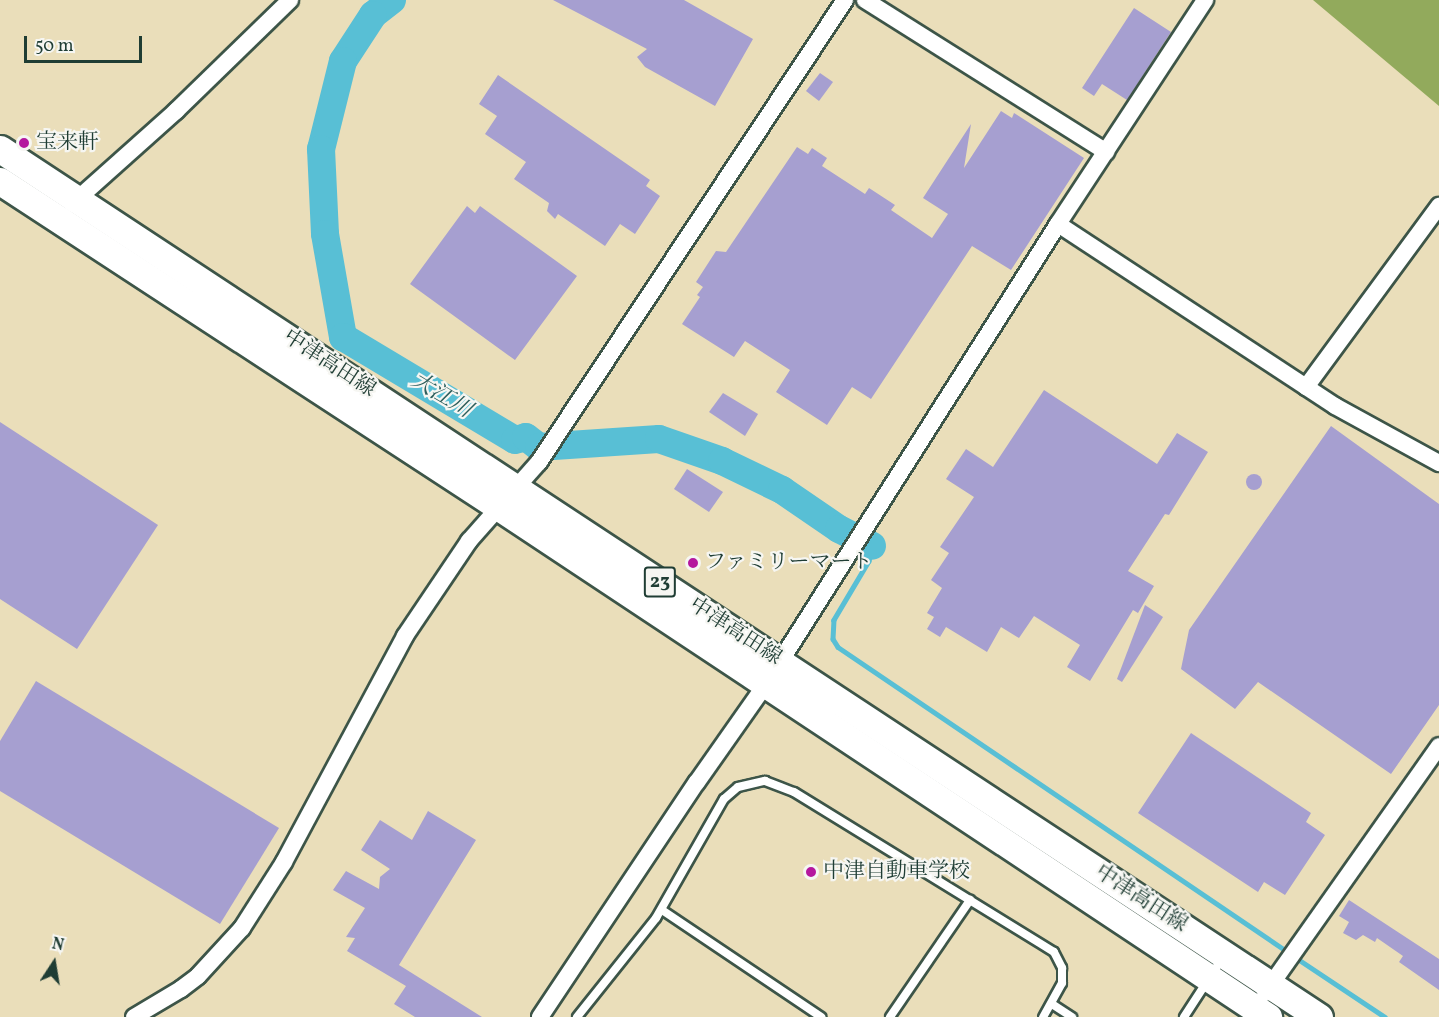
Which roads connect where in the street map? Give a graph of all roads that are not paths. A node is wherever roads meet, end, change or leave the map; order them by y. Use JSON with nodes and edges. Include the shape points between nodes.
{"nodes":[{"id":1,"x":290,"y":0,"type":"edge"},
{"id":2,"x":845,"y":0,"type":"edge"},
{"id":3,"x":865,"y":0,"type":"edge"},
{"id":4,"x":1205,"y":0,"type":"edge"},
{"id":5,"x":0,"y":149,"type":"edge"},
{"id":6,"x":1106,"y":152,"type":"junction"},
{"id":7,"x":0,"y":181,"type":"edge"},
{"id":8,"x":76,"y":199,"type":"junction"},
{"id":9,"x":1439,"y":206,"type":"edge"},
{"id":10,"x":59,"y":220,"type":"junction"},
{"id":11,"x":1058,"y":224,"type":"junction"},
{"id":12,"x":1306,"y":387,"type":"junction"},
{"id":13,"x":1439,"y":463,"type":"edge"},
{"id":14,"x":509,"y":498,"type":"junction"},
{"id":15,"x":773,"y":673,"type":"junction"},
{"id":16,"x":1439,"y":746,"type":"edge"},
{"id":17,"x":970,"y":900,"type":"junction"},
{"id":18,"x":662,"y":910,"type":"junction"},
{"id":19,"x":1224,"y":955,"type":"junction"},
{"id":20,"x":1210,"y":978,"type":"junction"},
{"id":21,"x":1270,"y":985,"type":"junction"},
{"id":22,"x":1052,"y":1004,"type":"junction"},
{"id":23,"x":1261,"y":1012,"type":"edge"},
{"id":24,"x":134,"y":1017,"type":"edge"},
{"id":25,"x":540,"y":1017,"type":"edge"},
{"id":26,"x":577,"y":1017,"type":"edge"},
{"id":27,"x":821,"y":1017,"type":"edge"},
{"id":28,"x":890,"y":1017,"type":"edge"},
{"id":29,"x":1043,"y":1017,"type":"edge"},
{"id":30,"x":1072,"y":1017,"type":"edge"},
{"id":31,"x":1184,"y":1017,"type":"edge"},
{"id":32,"x":1319,"y":1017,"type":"edge"}],
"edges":[{"from":1,"to":8,"type":"street","via":[[176,111]]},
{"from":2,"to":14,"type":"street","via":[[539,462]]},
{"from":3,"to":6,"type":"street"},
{"from":4,"to":6,"type":"street"},
{"from":5,"to":8,"type":"main road","name":"中津高田線","number":"23"},
{"from":6,"to":11,"type":"street"},
{"from":7,"to":10,"type":"main road","name":"中津高田線","number":"23"},
{"from":8,"to":10,"type":"street"},
{"from":8,"to":14,"type":"main road","name":"中津高田線","number":"23"},
{"from":9,"to":12,"type":"street"},
{"from":10,"to":14,"type":"main road","name":"中津高田線","number":"23"},
{"from":11,"to":12,"type":"street"},
{"from":11,"to":15,"type":"street"},
{"from":12,"to":13,"type":"street"},
{"from":14,"to":15,"type":"main road","name":"中津高田線","number":"23"},
{"from":14,"to":24,"type":"street","via":[[469,542],[405,636],[284,862],[242,928],[198,976]]},
{"from":15,"to":19,"type":"main road","name":"中津高田線","number":"23"},
{"from":15,"to":20,"type":"main road","name":"中津高田線","number":"23"},
{"from":15,"to":25,"type":"street"},
{"from":16,"to":21,"type":"street"},
{"from":17,"to":18,"type":"lane","via":[[794,792],[765,781],[745,783],[724,799]]},
{"from":17,"to":22,"type":"lane","via":[[1054,952],[1063,976]]},
{"from":17,"to":28,"type":"lane"},
{"from":18,"to":26,"type":"lane"},
{"from":18,"to":27,"type":"lane"},
{"from":19,"to":20,"type":"lane"},
{"from":19,"to":21,"type":"main road","name":"中津高田線","number":"23"},
{"from":20,"to":23,"type":"main road","name":"中津高田線","number":"23"},
{"from":20,"to":31,"type":"lane"},
{"from":21,"to":23,"type":"street"},
{"from":21,"to":32,"type":"main road","name":"中津高田線","number":"23"},
{"from":22,"to":29,"type":"lane"},
{"from":22,"to":30,"type":"lane"}]}
